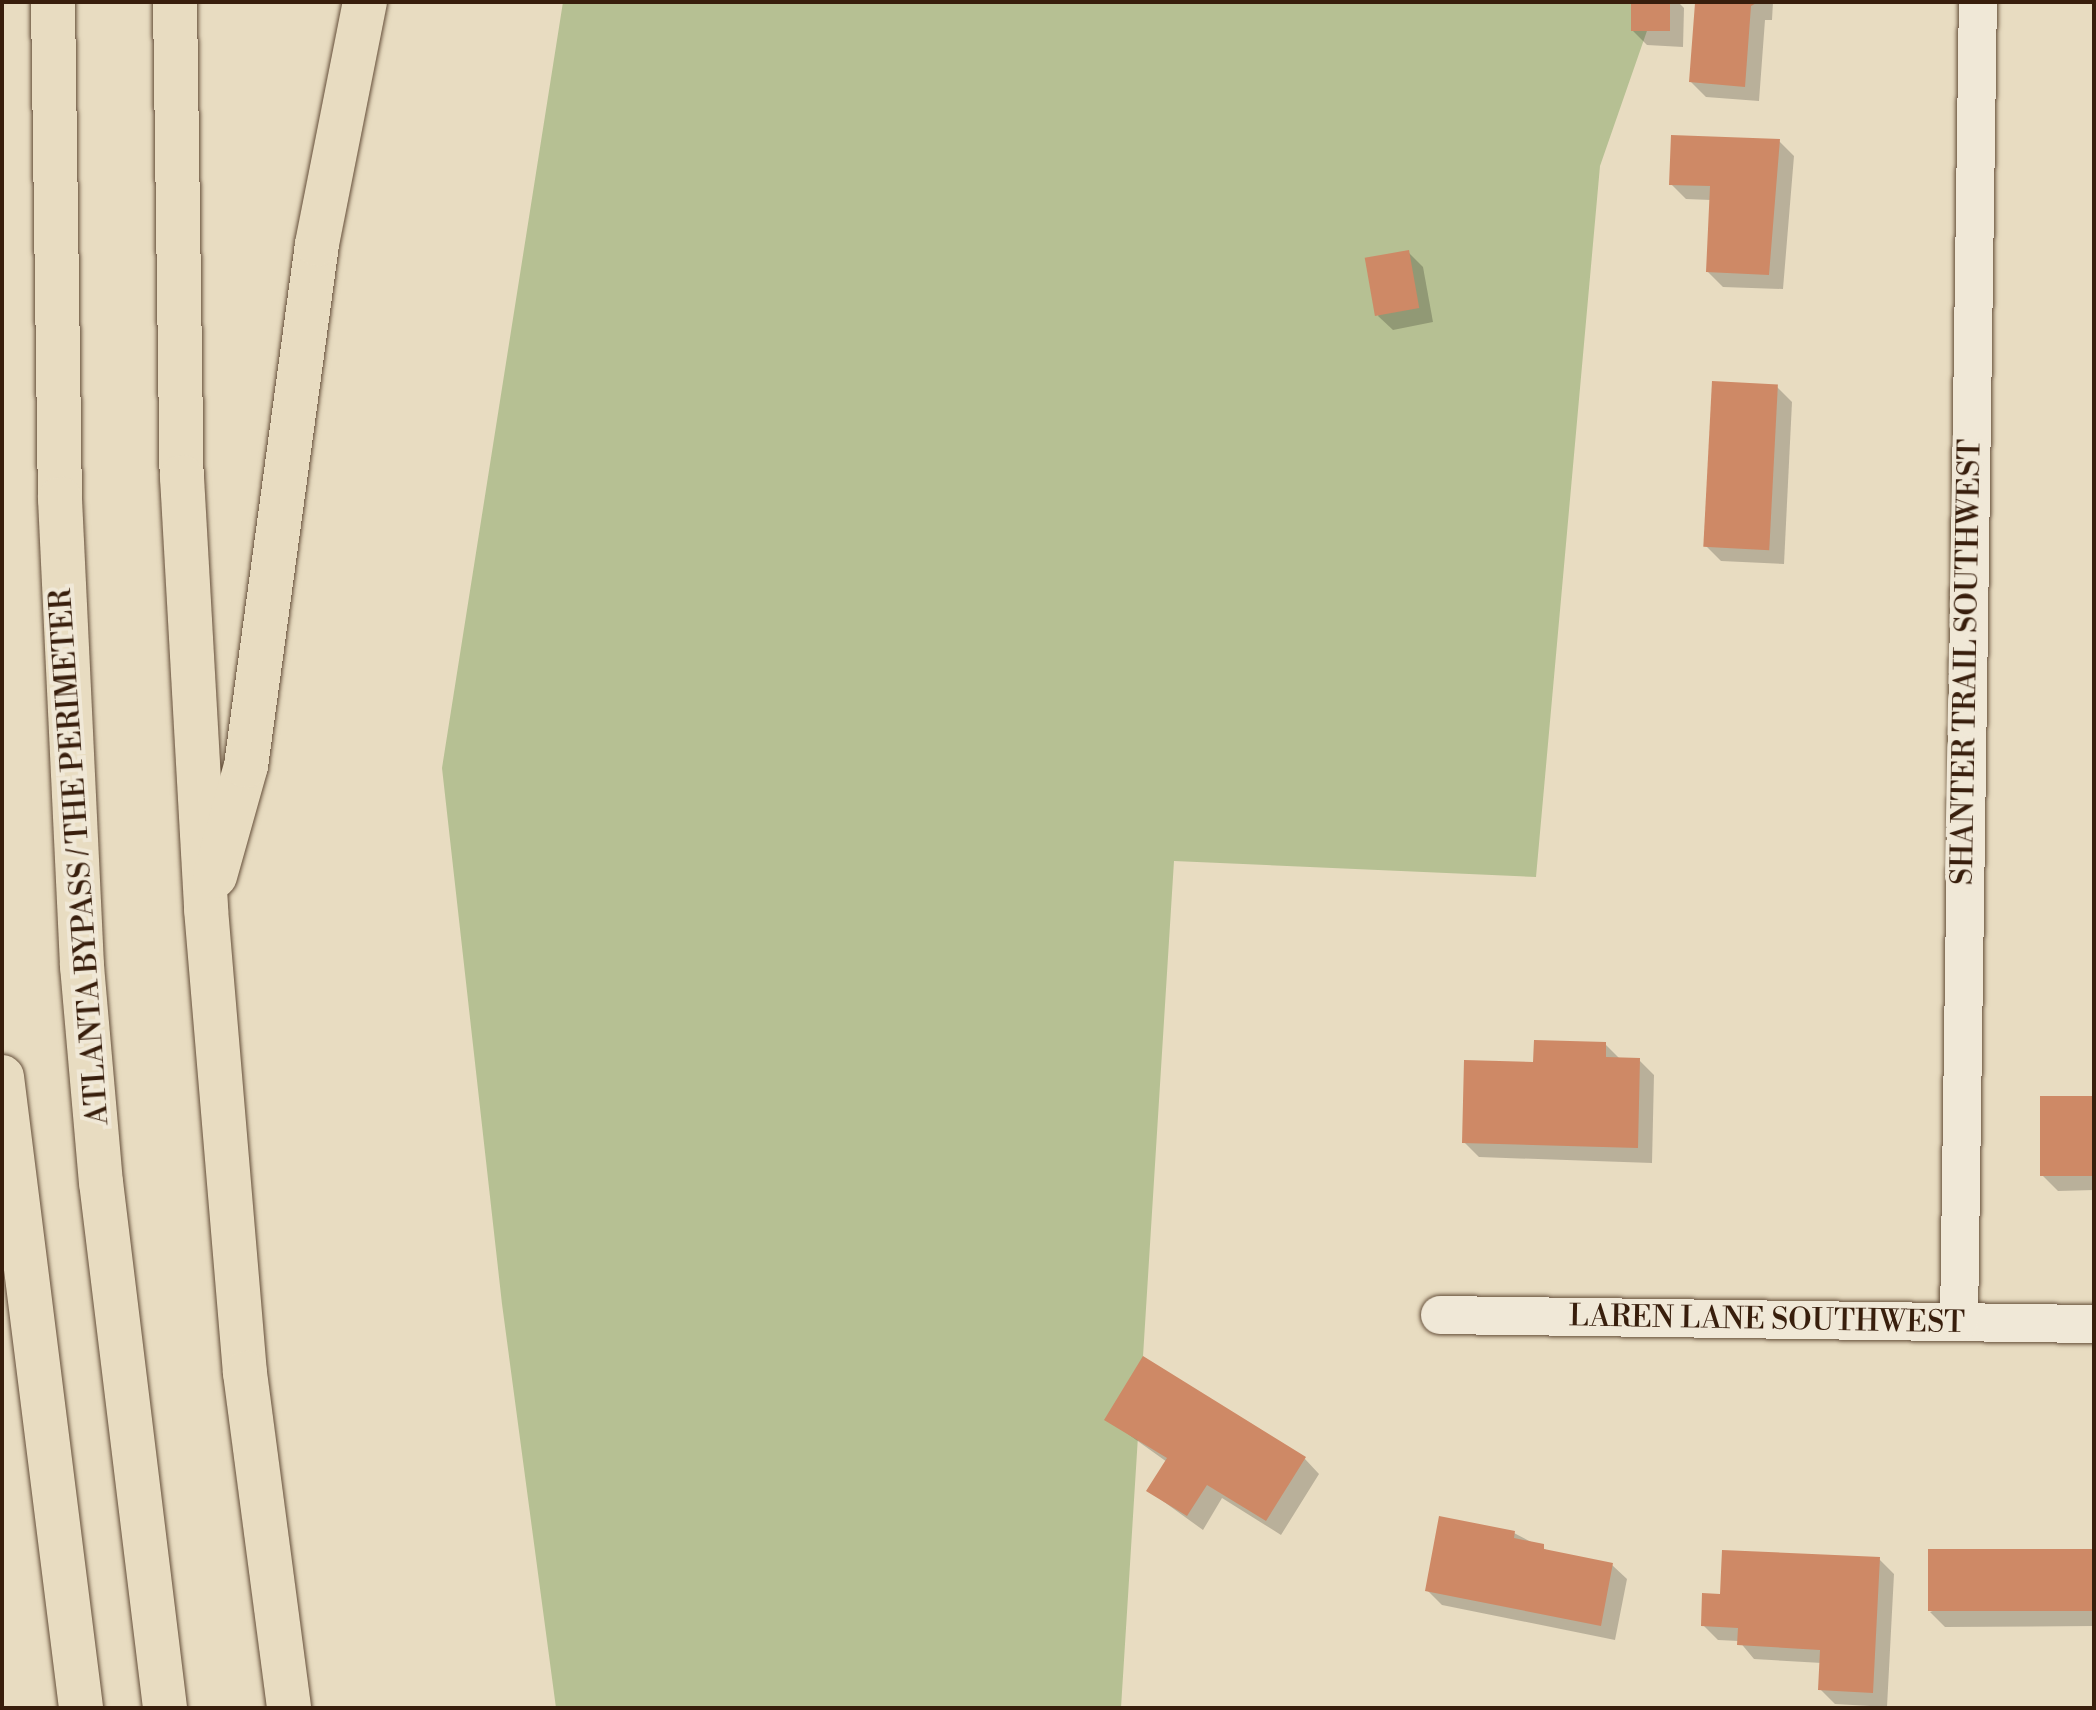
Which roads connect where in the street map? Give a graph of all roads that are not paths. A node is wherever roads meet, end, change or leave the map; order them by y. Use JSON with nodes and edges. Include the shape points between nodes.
{"nodes":[{"id":1,"x":53,"y":2,"type":"edge"},
{"id":2,"x":175,"y":2,"type":"edge"},
{"id":3,"x":365,"y":2,"type":"edge"},
{"id":4,"x":1978,"y":2,"type":"edge"},
{"id":5,"x":206,"y":909,"type":"junction"},
{"id":6,"x":2,"y":1077,"type":"edge"},
{"id":7,"x":1440,"y":1315,"type":"dead end"},
{"id":8,"x":1959,"y":1322,"type":"junction"},
{"id":9,"x":2094,"y":1324,"type":"edge"},
{"id":10,"x":81,"y":1708,"type":"edge"},
{"id":11,"x":165,"y":1708,"type":"edge"},
{"id":12,"x":289,"y":1708,"type":"edge"}],
"edges":[{"from":1,"to":11,"type":"highway","name":"ATLANTA BYPASS / THE PERIMETER","via":[[60,499],[82,966],[101,1182]]},
{"from":2,"to":5,"type":"highway","via":[[182,477]]},
{"from":3,"to":5,"type":"highway","via":[[317,244],[246,766]]},
{"from":4,"to":8,"type":"street","name":"SHANTER TRAIL SOUTHWEST"},
{"from":5,"to":12,"type":"highway","via":[[245,1373]]},
{"from":6,"to":10,"type":"highway"},
{"from":7,"to":8,"type":"street","name":"LAREN LANE SOUTHWEST"},
{"from":8,"to":9,"type":"street","name":"LAREN LANE SOUTHWEST"}]}
